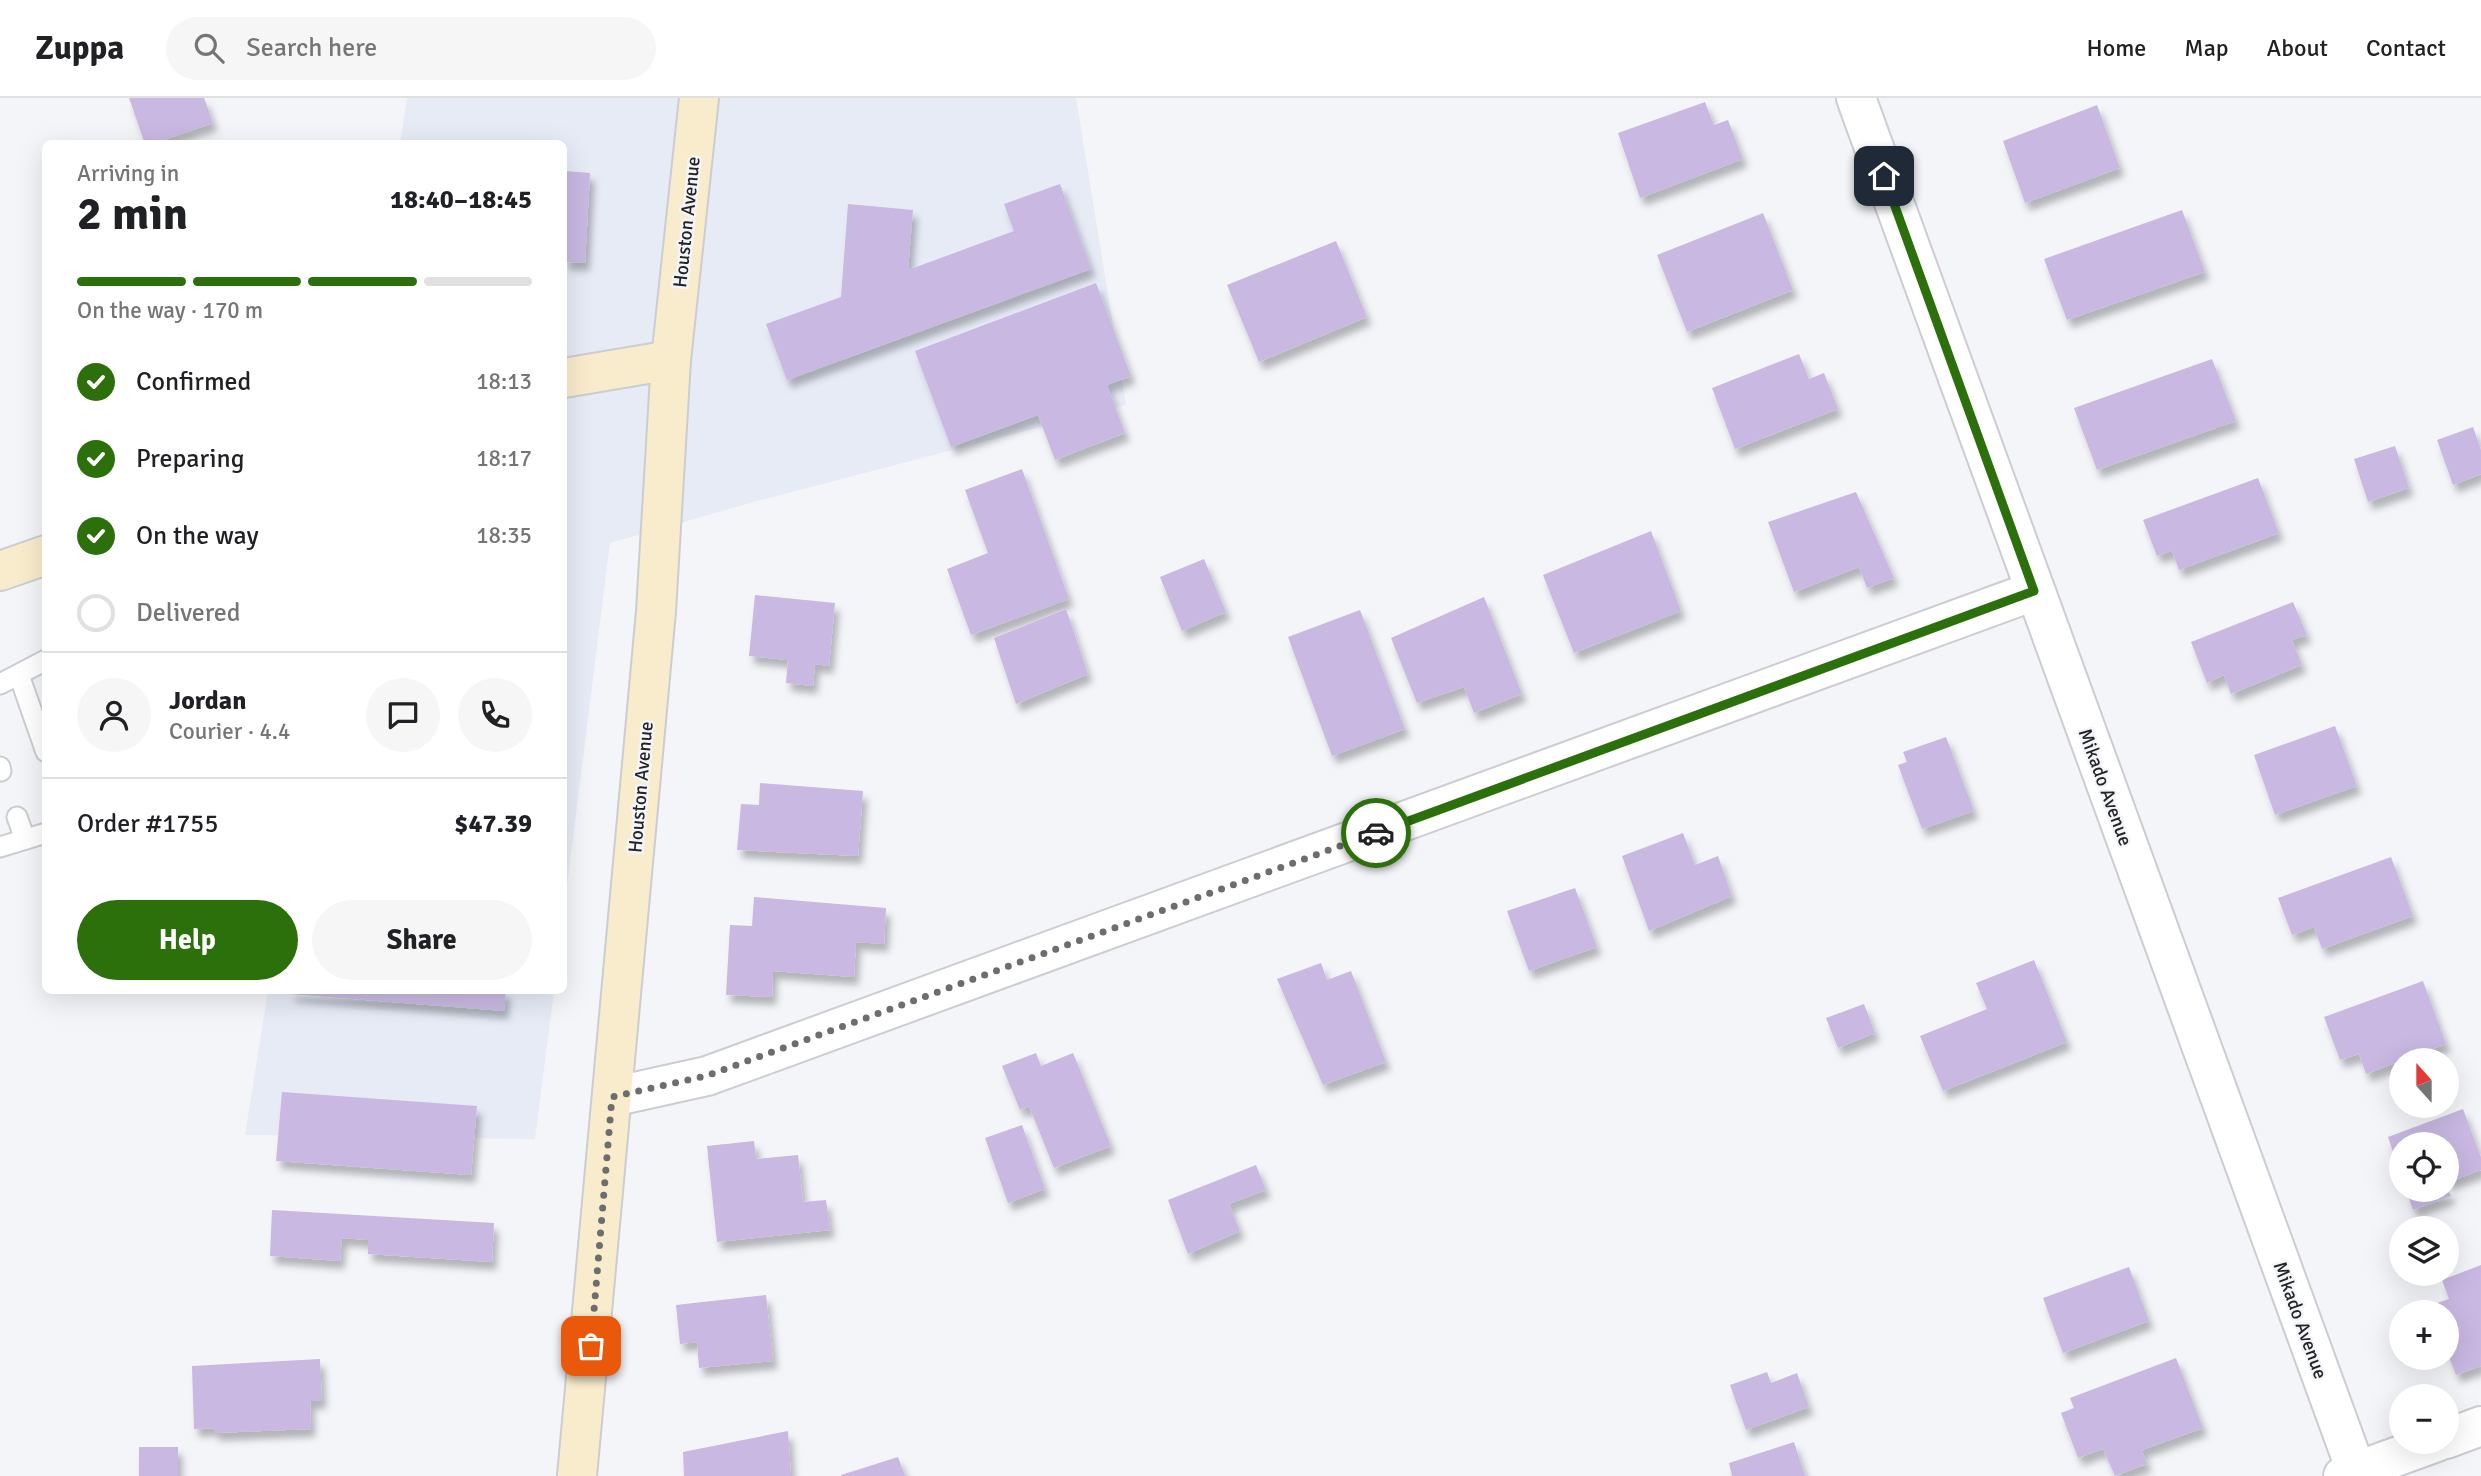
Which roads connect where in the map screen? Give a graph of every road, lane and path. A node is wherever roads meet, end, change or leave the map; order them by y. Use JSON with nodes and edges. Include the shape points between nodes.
{"nodes":[{"id":1,"x":699,"y":98,"type":"edge"},
{"id":2,"x":1856,"y":98,"type":"edge"},
{"id":3,"x":671,"y":360,"type":"junction"},
{"id":4,"x":567,"y":377,"type":"edge"},
{"id":5,"x":42,"y":556,"type":"edge"},
{"id":6,"x":0,"y":571,"type":"edge"},
{"id":7,"x":2034,"y":591,"type":"junction"},
{"id":8,"x":42,"y":662,"type":"edge"},
{"id":9,"x":19,"y":675,"type":"junction"},
{"id":10,"x":0,"y":684,"type":"edge"},
{"id":11,"x":42,"y":741,"type":"edge"},
{"id":12,"x":17,"y":817,"type":"dead end"},
{"id":13,"x":42,"y":834,"type":"edge"},
{"id":14,"x":25,"y":839,"type":"junction"},
{"id":15,"x":0,"y":847,"type":"edge"},
{"id":16,"x":612,"y":1097,"type":"junction"},
{"id":17,"x":2481,"y":1426,"type":"edge"},
{"id":18,"x":2459,"y":1434,"type":"edge"},
{"id":19,"x":2405,"y":1454,"type":"edge"},
{"id":20,"x":2352,"y":1474,"type":"edge"},
{"id":21,"x":578,"y":1476,"type":"edge"}],
"edges":[{"from":1,"to":3,"type":"street","name":"Houston Avenue"},
{"from":2,"to":7,"type":"street","name":"Mikado Avenue"},
{"from":3,"to":4,"type":"street"},
{"from":3,"to":16,"type":"street","name":"Houston Avenue","via":[[656,611]]},
{"from":5,"to":6,"type":"street"},
{"from":7,"to":16,"type":"street","via":[[719,1071]]},
{"from":7,"to":20,"type":"street","name":"Mikado Avenue"},
{"from":8,"to":9,"type":"lane"},
{"from":9,"to":10,"type":"lane"},
{"from":9,"to":11,"type":"lane"},
{"from":12,"to":14,"type":"lane"},
{"from":13,"to":14,"type":"lane"},
{"from":14,"to":15,"type":"lane"},
{"from":16,"to":21,"type":"street","name":"Houston Avenue"},
{"from":17,"to":18,"type":"street"},
{"from":19,"to":20,"type":"street"}]}
